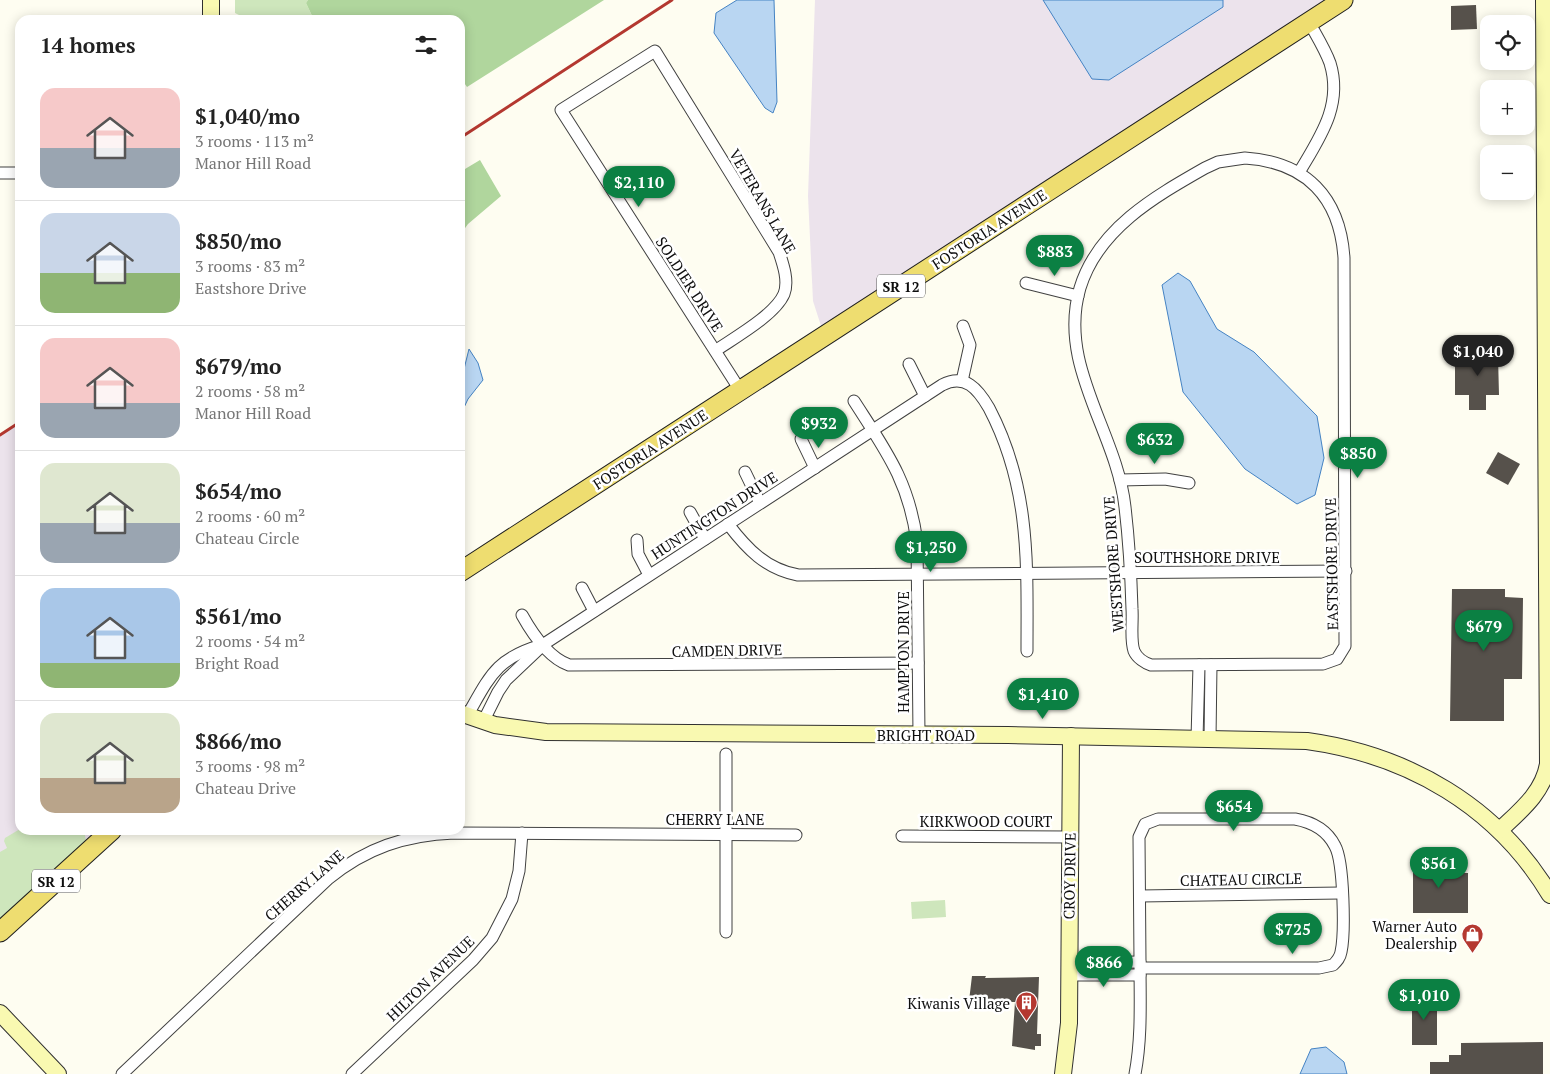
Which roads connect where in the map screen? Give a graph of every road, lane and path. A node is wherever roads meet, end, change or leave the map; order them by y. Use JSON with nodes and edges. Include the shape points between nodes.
{"nodes":[{"id":1,"x":211,"y":0,"type":"edge"},
{"id":2,"x":1343,"y":0,"type":"edge"},
{"id":3,"x":1544,"y":0,"type":"edge"},
{"id":4,"x":211,"y":15,"type":"edge"},
{"id":5,"x":1309,"y":22,"type":"junction"},
{"id":6,"x":655,"y":51,"type":"joint"},
{"id":7,"x":1547,"y":57,"type":"edge"},
{"id":8,"x":1300,"y":171,"type":"junction"},
{"id":9,"x":0,"y":173,"type":"edge"},
{"id":10,"x":15,"y":173,"type":"edge"},
{"id":11,"x":1548,"y":217,"type":"edge"},
{"id":12,"x":1026,"y":283,"type":"dead end"},
{"id":13,"x":1078,"y":296,"type":"junction"},
{"id":14,"x":963,"y":326,"type":"dead end"},
{"id":15,"x":715,"y":352,"type":"junction"},
{"id":16,"x":908,"y":364,"type":"dead end"},
{"id":17,"x":1548,"y":377,"type":"edge"},
{"id":18,"x":962,"y":381,"type":"junction"},
{"id":19,"x":740,"y":390,"type":"junction"},
{"id":20,"x":925,"y":396,"type":"junction"},
{"id":21,"x":854,"y":401,"type":"dead end"},
{"id":22,"x":873,"y":430,"type":"junction"},
{"id":23,"x":802,"y":439,"type":"dead end"},
{"id":24,"x":815,"y":468,"type":"junction"},
{"id":25,"x":745,"y":472,"type":"dead end"},
{"id":26,"x":1120,"y":480,"type":"junction"},
{"id":27,"x":1189,"y":483,"type":"dead end"},
{"id":28,"x":760,"y":503,"type":"junction"},
{"id":29,"x":690,"y":512,"type":"dead end"},
{"id":30,"x":728,"y":524,"type":"junction"},
{"id":31,"x":705,"y":539,"type":"junction"},
{"id":32,"x":637,"y":540,"type":"dead end"},
{"id":33,"x":465,"y":569,"type":"edge"},
{"id":34,"x":1131,"y":572,"type":"junction"},
{"id":35,"x":1346,"y":572,"type":"junction"},
{"id":36,"x":1027,"y":573,"type":"junction"},
{"id":37,"x":649,"y":575,"type":"junction"},
{"id":38,"x":918,"y":575,"type":"junction"},
{"id":39,"x":582,"y":588,"type":"dead end"},
{"id":40,"x":594,"y":611,"type":"junction"},
{"id":41,"x":522,"y":615,"type":"dead end"},
{"id":42,"x":544,"y":644,"type":"junction"},
{"id":43,"x":1026,"y":651,"type":"dead end"},
{"id":44,"x":918,"y":663,"type":"junction"},
{"id":45,"x":1205,"y":665,"type":"junction"},
{"id":46,"x":1549,"y":683,"type":"edge"},
{"id":47,"x":465,"y":711,"type":"edge"},
{"id":48,"x":465,"y":715,"type":"edge"},
{"id":49,"x":483,"y":722,"type":"junction"},
{"id":50,"x":919,"y":735,"type":"junction"},
{"id":51,"x":1071,"y":736,"type":"junction"},
{"id":52,"x":1203,"y":739,"type":"junction"},
{"id":53,"x":726,"y":754,"type":"dead end"},
{"id":54,"x":1500,"y":830,"type":"junction"},
{"id":55,"x":522,"y":833,"type":"junction"},
{"id":56,"x":465,"y":834,"type":"edge"},
{"id":57,"x":726,"y":834,"type":"junction"},
{"id":58,"x":107,"y":835,"type":"edge"},
{"id":59,"x":427,"y":835,"type":"edge"},
{"id":60,"x":796,"y":835,"type":"dead end"},
{"id":61,"x":902,"y":836,"type":"dead end"},
{"id":62,"x":1070,"y":837,"type":"junction"},
{"id":63,"x":1342,"y":893,"type":"junction"},
{"id":64,"x":1550,"y":895,"type":"edge"},
{"id":65,"x":1140,"y":896,"type":"junction"},
{"id":66,"x":0,"y":932,"type":"edge"},
{"id":67,"x":726,"y":932,"type":"dead end"},
{"id":68,"x":1069,"y":969,"type":"junction"},
{"id":69,"x":1140,"y":969,"type":"junction"},
{"id":70,"x":0,"y":1012,"type":"edge"},
{"id":71,"x":58,"y":1074,"type":"edge"},
{"id":72,"x":122,"y":1074,"type":"edge"},
{"id":73,"x":352,"y":1074,"type":"edge"},
{"id":74,"x":1063,"y":1074,"type":"edge"},
{"id":75,"x":1134,"y":1074,"type":"edge"}],
"edges":[{"from":1,"to":4,"type":"street"},
{"from":2,"to":5,"type":"main road","name":"FOSTORIA AVENUE","number":"SR 12"},
{"from":3,"to":7,"type":"street"},
{"from":5,"to":8,"type":"street","via":[[1330,63],[1334,91],[1329,119]]},
{"from":5,"to":19,"type":"main road","name":"FOSTORIA AVENUE","number":"SR 12"},
{"from":6,"to":15,"type":"street","name":"VETERANS LANE","via":[[779,252],[785,269],[784,294],[769,312]]},
{"from":6,"to":15,"type":"street","name":"SOLDIER DRIVE","via":[[561,110]]},
{"from":7,"to":11,"type":"street"},
{"from":8,"to":13,"type":"street","name":"WESTSHORE DRIVE","via":[[1273,162],[1245,158],[1218,162],[1205,168],[1116,228],[1092,262]]},
{"from":8,"to":35,"type":"street","name":"EASTSHORE DRIVE","via":[[1328,202],[1343,243]]},
{"from":9,"to":10,"type":"street"},
{"from":11,"to":17,"type":"street"},
{"from":12,"to":13,"type":"street"},
{"from":13,"to":26,"type":"street","name":"WESTSHORE DRIVE","via":[[1074,330],[1077,358]]},
{"from":14,"to":18,"type":"street","via":[[970,345]]},
{"from":15,"to":19,"type":"street","name":"SOLDIER DRIVE"},
{"from":16,"to":20,"type":"street"},
{"from":17,"to":46,"type":"street"},
{"from":18,"to":20,"type":"street","name":"HUNTINGTON DRIVE","via":[[948,382]]},
{"from":18,"to":36,"type":"street","via":[[982,395],[1011,460],[1025,522]]},
{"from":19,"to":33,"type":"main road","name":"FOSTORIA AVENUE","number":"SR 12"},
{"from":20,"to":22,"type":"street","name":"HUNTINGTON DRIVE"},
{"from":21,"to":22,"type":"street","name":"HAMPTON DRIVE"},
{"from":22,"to":24,"type":"street","name":"HUNTINGTON DRIVE"},
{"from":22,"to":38,"type":"street","name":"HAMPTON DRIVE","via":[[892,458],[908,499],[917,542]]},
{"from":23,"to":24,"type":"street"},
{"from":24,"to":28,"type":"street","name":"HUNTINGTON DRIVE"},
{"from":25,"to":28,"type":"street"},
{"from":26,"to":27,"type":"street","via":[[1165,479]]},
{"from":26,"to":34,"type":"street","name":"WESTSHORE DRIVE"},
{"from":28,"to":30,"type":"street","name":"HUNTINGTON DRIVE"},
{"from":29,"to":31,"type":"street"},
{"from":30,"to":31,"type":"street","name":"HUNTINGTON DRIVE"},
{"from":30,"to":38,"type":"street","name":"SOUTHSHORE DRIVE","via":[[754,555],[791,573]]},
{"from":31,"to":37,"type":"street","name":"HUNTINGTON DRIVE"},
{"from":32,"to":37,"type":"street","via":[[638,554]]},
{"from":34,"to":35,"type":"street","name":"SOUTHSHORE DRIVE"},
{"from":34,"to":36,"type":"street","name":"SOUTHSHORE DRIVE"},
{"from":34,"to":45,"type":"street","name":"WESTSHORE DRIVE","via":[[1137,655],[1151,665]]},
{"from":35,"to":45,"type":"street","name":"EASTSHORE DRIVE","via":[[1347,638],[1343,653],[1337,659],[1323,664]]},
{"from":36,"to":38,"type":"street","name":"SOUTHSHORE DRIVE"},
{"from":36,"to":43,"type":"street"},
{"from":37,"to":40,"type":"street","name":"HUNTINGTON DRIVE"},
{"from":38,"to":44,"type":"street","name":"HAMPTON DRIVE"},
{"from":39,"to":40,"type":"street"},
{"from":40,"to":42,"type":"street","name":"HUNTINGTON DRIVE"},
{"from":41,"to":42,"type":"street","name":"CAMDEN DRIVE"},
{"from":42,"to":44,"type":"street","name":"CAMDEN DRIVE","via":[[556,659],[584,666]]},
{"from":42,"to":47,"type":"street","name":"HUNTINGTON DRIVE","via":[[523,650],[499,666]]},
{"from":42,"to":49,"type":"street","name":"HUNTINGTON DRIVE","via":[[506,680]]},
{"from":44,"to":50,"type":"street","name":"HAMPTON DRIVE"},
{"from":45,"to":52,"type":"street"},
{"from":46,"to":54,"type":"street","via":[[1546,778]]},
{"from":48,"to":49,"type":"street","name":"BRIGHT ROAD"},
{"from":49,"to":50,"type":"street","name":"BRIGHT ROAD","via":[[546,732]]},
{"from":50,"to":51,"type":"street","name":"BRIGHT ROAD"},
{"from":51,"to":52,"type":"street","name":"BRIGHT ROAD"},
{"from":51,"to":62,"type":"street","name":"CROY DRIVE"},
{"from":52,"to":54,"type":"street","name":"BRIGHT ROAD","via":[[1307,741],[1372,755],[1413,770],[1452,791]]},
{"from":53,"to":57,"type":"street"},
{"from":54,"to":64,"type":"street","name":"BRIGHT ROAD","via":[[1531,866]]},
{"from":55,"to":56,"type":"street","name":"CHERRY LANE"},
{"from":55,"to":57,"type":"street","name":"CHERRY LANE"},
{"from":55,"to":73,"type":"street","name":"HILTON AVENUE","via":[[519,871],[512,899],[492,938],[473,960]]},
{"from":57,"to":60,"type":"street","name":"CHERRY LANE"},
{"from":57,"to":67,"type":"street"},
{"from":58,"to":66,"type":"main road","number":"SR 12"},
{"from":59,"to":72,"type":"street","name":"CHERRY LANE","via":[[390,842],[364,854],[328,879]]},
{"from":61,"to":62,"type":"street","name":"KIRKWOOD COURT"},
{"from":62,"to":68,"type":"street","name":"CROY DRIVE"},
{"from":63,"to":65,"type":"street","name":"CHATEAU CIRCLE"},
{"from":63,"to":65,"type":"street","via":[[1336,846],[1322,830],[1309,822],[1158,819],[1145,824],[1141,830]]},
{"from":63,"to":69,"type":"street","via":[[1341,954],[1326,968]]},
{"from":65,"to":69,"type":"street"},
{"from":68,"to":69,"type":"street"},
{"from":68,"to":74,"type":"street","name":"CROY DRIVE","via":[[1068,1045]]},
{"from":69,"to":75,"type":"street","via":[[1139,1037]]},
{"from":70,"to":71,"type":"street"}]}
